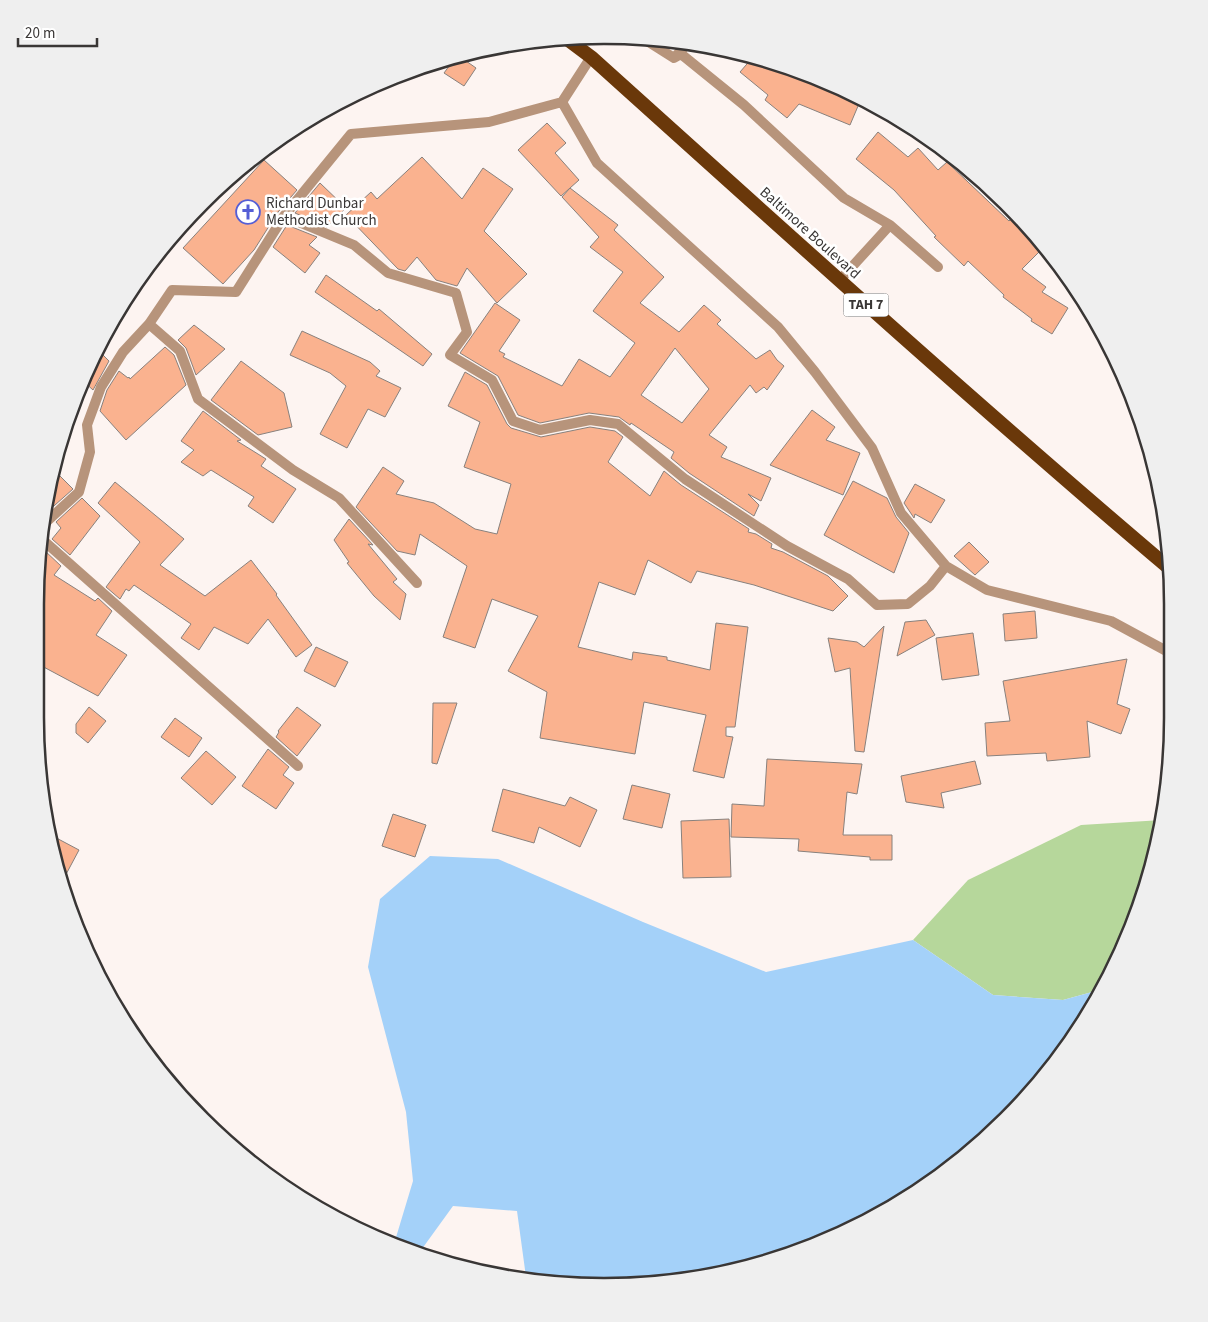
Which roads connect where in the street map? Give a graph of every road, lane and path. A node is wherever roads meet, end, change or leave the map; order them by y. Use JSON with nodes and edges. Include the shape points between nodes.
{"nodes":[{"id":1,"x":575,"y":45,"type":"edge"},
{"id":2,"x":656,"y":47,"type":"edge"},
{"id":3,"x":682,"y":50,"type":"edge"},
{"id":4,"x":591,"y":57,"type":"junction"},
{"id":5,"x":674,"y":58,"type":"junction"},
{"id":6,"x":562,"y":102,"type":"junction"},
{"id":7,"x":284,"y":216,"type":"junction"},
{"id":8,"x":890,"y":225,"type":"junction"},
{"id":9,"x":938,"y":267,"type":"dead end"},
{"id":10,"x":839,"y":281,"type":"junction"},
{"id":11,"x":149,"y":324,"type":"junction"},
{"id":12,"x":51,"y":517,"type":"edge"},
{"id":13,"x":47,"y":545,"type":"edge"},
{"id":14,"x":1162,"y":562,"type":"edge"},
{"id":15,"x":946,"y":566,"type":"junction"},
{"id":16,"x":417,"y":583,"type":"dead end"},
{"id":17,"x":1164,"y":650,"type":"edge"},
{"id":18,"x":298,"y":766,"type":"dead end"}],
"edges":[{"from":1,"to":4,"type":"highway","name":"Baltimore Boulevard","number":"TAH 7"},
{"from":2,"to":5,"type":"street"},
{"from":3,"to":5,"type":"street"},
{"from":4,"to":6,"type":"street"},
{"from":4,"to":10,"type":"highway","name":"Baltimore Boulevard","number":"TAH 7"},
{"from":5,"to":8,"type":"street","via":[[681,54],[744,105],[844,198]]},
{"from":6,"to":7,"type":"street","via":[[489,122],[351,134]]},
{"from":6,"to":15,"type":"street","via":[[597,163],[778,327],[872,448],[901,513]]},
{"from":7,"to":11,"type":"street","via":[[236,292],[172,290]]},
{"from":7,"to":15,"type":"street","via":[[354,245],[388,273],[456,293],[467,332],[450,355],[492,380],[513,421],[540,430],[590,420],[618,424],[685,479],[787,546],[848,579],[877,606],[908,604],[930,586]]},
{"from":8,"to":9,"type":"street"},
{"from":8,"to":10,"type":"street"},
{"from":10,"to":14,"type":"highway","name":"Baltimore Boulevard","number":"TAH 7"},
{"from":11,"to":12,"type":"street","via":[[123,352],[101,387],[87,424],[90,452],[79,492]]},
{"from":11,"to":16,"type":"street","via":[[180,351],[198,399],[293,470],[339,498]]},
{"from":13,"to":18,"type":"street"},
{"from":15,"to":17,"type":"street","via":[[986,590],[1111,621]]}]}
